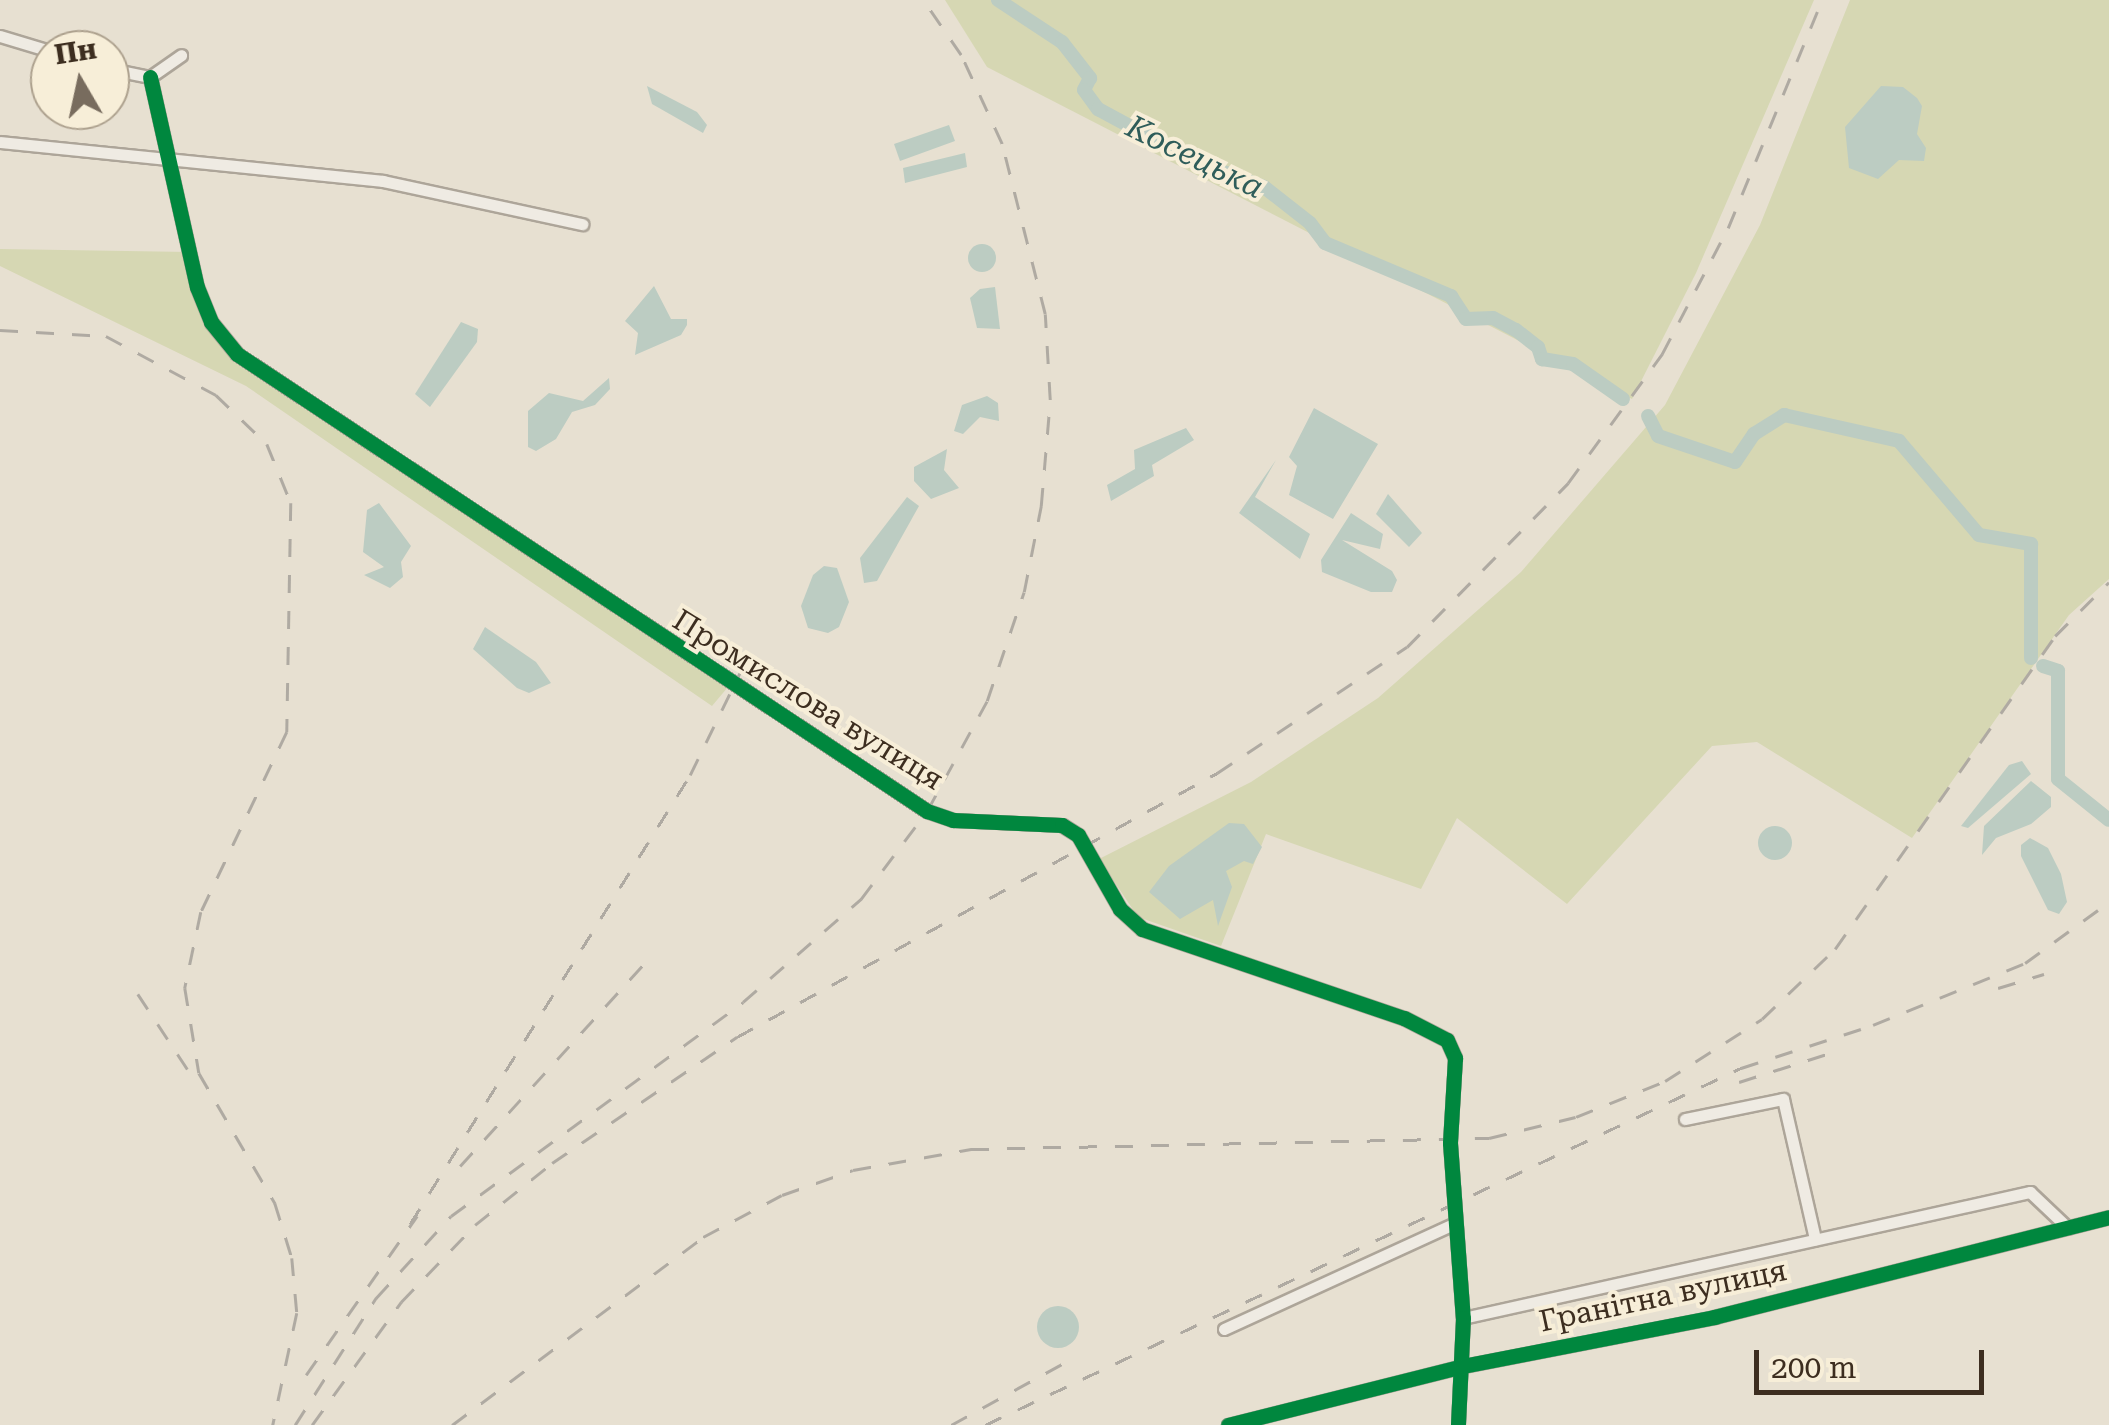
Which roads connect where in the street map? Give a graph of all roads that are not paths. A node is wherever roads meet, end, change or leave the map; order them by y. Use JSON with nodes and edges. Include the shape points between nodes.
{"nodes":[{"id":1,"x":0,"y":36,"type":"edge"},
{"id":2,"x":30,"y":45,"type":"edge"},
{"id":3,"x":181,"y":55,"type":"dead end"},
{"id":4,"x":130,"y":73,"type":"edge"},
{"id":5,"x":150,"y":77,"type":"junction"},
{"id":6,"x":0,"y":142,"type":"edge"},
{"id":7,"x":168,"y":158,"type":"junction"},
{"id":8,"x":582,"y":224,"type":"dead end"},
{"id":9,"x":1685,"y":1119,"type":"dead end"},
{"id":10,"x":2109,"y":1218,"type":"edge"},
{"id":11,"x":1456,"y":1223,"type":"junction"},
{"id":12,"x":2068,"y":1228,"type":"junction"},
{"id":13,"x":1814,"y":1239,"type":"junction"},
{"id":14,"x":1463,"y":1318,"type":"junction"},
{"id":15,"x":1224,"y":1329,"type":"dead end"},
{"id":16,"x":1462,"y":1366,"type":"junction"},
{"id":17,"x":1228,"y":1425,"type":"edge"},
{"id":18,"x":1458,"y":1425,"type":"edge"}],
"edges":[{"from":1,"to":2,"type":"street"},
{"from":3,"to":5,"type":"street"},
{"from":4,"to":5,"type":"street"},
{"from":5,"to":7,"type":"street","name":"Промислова вулиця"},
{"from":6,"to":7,"type":"street"},
{"from":7,"to":8,"type":"street","via":[[383,181]]},
{"from":7,"to":11,"type":"street","name":"Промислова вулиця","via":[[198,287],[211,322],[236,354],[927,810],[953,820],[1062,825],[1078,835],[1120,909],[1142,929],[1404,1018],[1447,1040],[1455,1058],[1449,1103]]},
{"from":9,"to":13,"type":"street","via":[[1783,1099]]},
{"from":10,"to":12,"type":"street","name":"Гранітна вулиця"},
{"from":11,"to":14,"type":"street","name":"Промислова вулиця"},
{"from":11,"to":15,"type":"street"},
{"from":12,"to":13,"type":"street","via":[[2030,1192]]},
{"from":12,"to":16,"type":"street","name":"Гранітна вулиця","via":[[1714,1316]]},
{"from":13,"to":14,"type":"street"},
{"from":14,"to":16,"type":"street","name":"Промислова вулиця"},
{"from":16,"to":17,"type":"street","name":"Гранітна вулиця"},
{"from":16,"to":18,"type":"street","name":"Промислова вулиця"}]}
